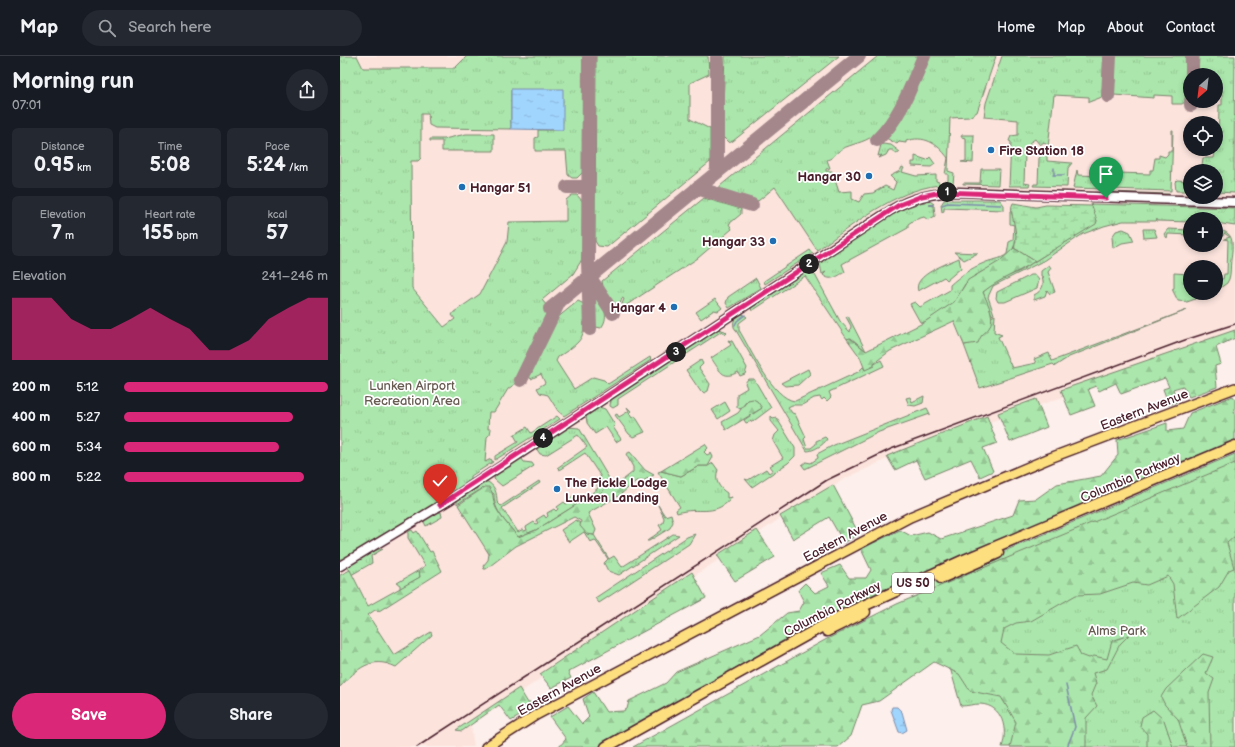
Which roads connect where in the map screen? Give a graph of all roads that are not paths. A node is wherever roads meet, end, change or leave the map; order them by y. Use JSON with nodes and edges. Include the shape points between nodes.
{"nodes":[{"id":1,"x":1235,"y":202,"type":"edge"},
{"id":2,"x":1235,"y":388,"type":"edge"},
{"id":3,"x":1235,"y":446,"type":"edge"},
{"id":4,"x":1235,"y":454,"type":"edge"},
{"id":5,"x":340,"y":566,"type":"edge"},
{"id":6,"x":486,"y":747,"type":"edge"},
{"id":7,"x":606,"y":747,"type":"edge"},
{"id":8,"x":619,"y":747,"type":"edge"}],
"edges":[{"from":1,"to":5,"type":"street","via":[[958,192],[936,193],[910,200],[450,499]]},
{"from":2,"to":6,"type":"main road","name":"Eastern Avenue","via":[[1050,458],[910,517],[536,715]]},
{"from":3,"to":7,"type":"highway","name":"Columbia Parkway","number":"US 50","via":[[956,563],[839,617]]},
{"from":4,"to":8,"type":"highway","name":"Columbia Parkway","number":"US 50","via":[[909,591],[821,634],[661,721]]}]}
